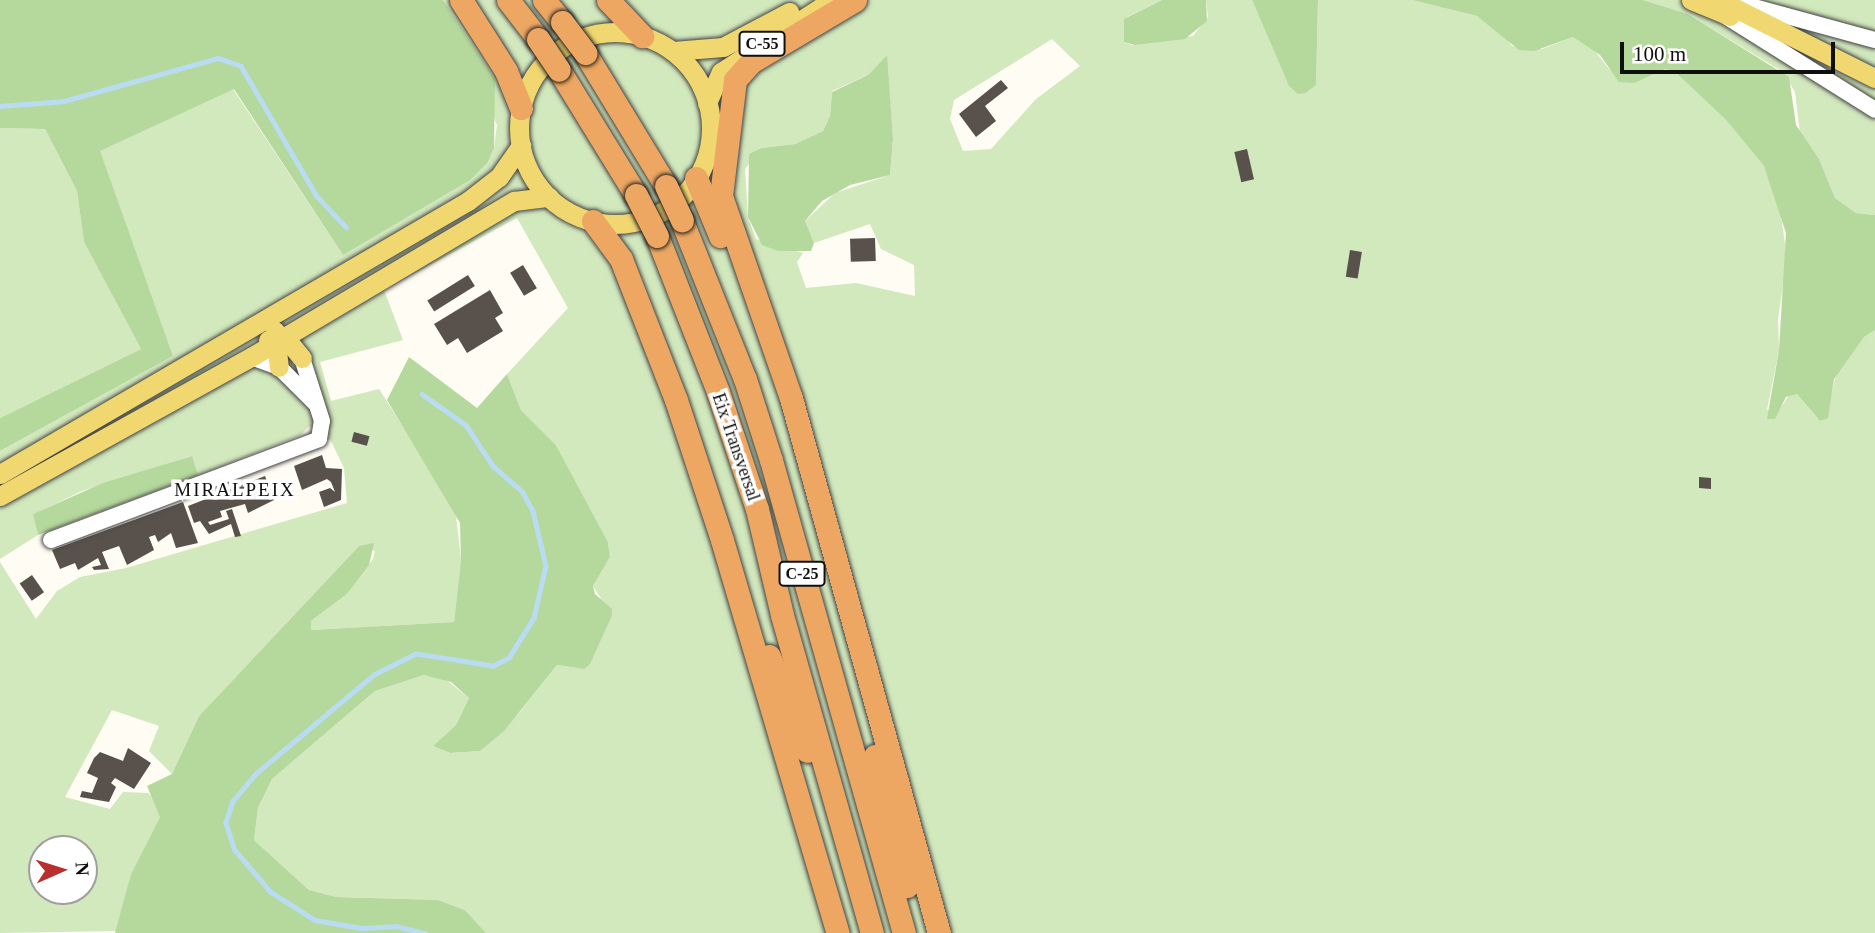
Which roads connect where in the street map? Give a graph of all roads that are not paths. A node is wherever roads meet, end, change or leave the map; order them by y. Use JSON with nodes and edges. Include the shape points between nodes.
{"nodes":[{"id":1,"x":461,"y":0,"type":"edge"},
{"id":2,"x":508,"y":0,"type":"edge"},
{"id":3,"x":544,"y":0,"type":"edge"},
{"id":4,"x":608,"y":0,"type":"edge"},
{"id":5,"x":810,"y":0,"type":"edge"},
{"id":6,"x":832,"y":0,"type":"edge"},
{"id":7,"x":855,"y":0,"type":"edge"},
{"id":8,"x":1691,"y":0,"type":"edge"},
{"id":9,"x":1722,"y":4,"type":"edge"},
{"id":10,"x":642,"y":36,"type":"junction"},
{"id":11,"x":1875,"y":40,"type":"edge"},
{"id":12,"x":673,"y":51,"type":"junction"},
{"id":13,"x":1875,"y":78,"type":"edge"},
{"id":14,"x":707,"y":103,"type":"junction"},
{"id":15,"x":521,"y":108,"type":"junction"},
{"id":16,"x":1875,"y":110,"type":"edge"},
{"id":17,"x":520,"y":145,"type":"junction"},
{"id":18,"x":696,"y":178,"type":"junction"},
{"id":19,"x":549,"y":197,"type":"junction"},
{"id":20,"x":593,"y":221,"type":"junction"},
{"id":21,"x":350,"y":267,"type":"junction"},
{"id":22,"x":760,"y":309,"type":"junction"},
{"id":23,"x":275,"y":341,"type":"junction"},
{"id":24,"x":251,"y":357,"type":"junction"},
{"id":25,"x":302,"y":358,"type":"joint"},
{"id":26,"x":279,"y":367,"type":"junction"},
{"id":27,"x":169,"y":374,"type":"junction"},
{"id":28,"x":317,"y":405,"type":"junction"},
{"id":29,"x":0,"y":474,"type":"edge"},
{"id":30,"x":816,"y":486,"type":"junction"},
{"id":31,"x":0,"y":496,"type":"edge"},
{"id":32,"x":51,"y":540,"type":"dead end"},
{"id":33,"x":722,"y":540,"type":"junction"},
{"id":34,"x":852,"y":864,"type":"junction"},
{"id":35,"x":838,"y":933,"type":"edge"},
{"id":36,"x":872,"y":933,"type":"edge"},
{"id":37,"x":904,"y":933,"type":"edge"},
{"id":38,"x":918,"y":933,"type":"edge"},
{"id":39,"x":939,"y":933,"type":"edge"}],
"edges":[{"from":1,"to":15,"type":"highway","via":[[506,71]]},
{"from":2,"to":34,"type":"highway","name":"Eix Transversal","number":"C-25","bridge":true,"via":[[559,70],[657,236],[718,392],[757,509]]},
{"from":3,"to":37,"type":"highway","name":"Eix Transversal","number":"C-25","bridge":true,"via":[[585,53],[666,187],[746,379]]},
{"from":4,"to":10,"type":"highway"},
{"from":5,"to":12,"type":"main road","number":"C-55","via":[[723,47]]},
{"from":6,"to":14,"type":"main road","number":"C-55","via":[[722,72]]},
{"from":7,"to":22,"type":"highway","via":[[751,62],[735,80],[721,196]]},
{"from":8,"to":9,"type":"main road"},
{"from":9,"to":11,"type":"street"},
{"from":9,"to":13,"type":"main road"},
{"from":9,"to":16,"type":"street"},
{"from":10,"to":12,"type":"main road"},
{"from":10,"to":15,"type":"main road","via":[[603,32],[566,45],[537,72]]},
{"from":12,"to":14,"type":"main road","via":[[691,70]]},
{"from":14,"to":18,"type":"main road","via":[[710,138]]},
{"from":15,"to":17,"type":"main road"},
{"from":17,"to":19,"type":"main road","via":[[531,174]]},
{"from":17,"to":21,"type":"main road","via":[[499,177],[468,201]]},
{"from":18,"to":20,"type":"main road","via":[[678,200],[654,215],[621,223]]},
{"from":18,"to":22,"type":"highway","via":[[738,278]]},
{"from":19,"to":20,"type":"main road"},
{"from":19,"to":23,"type":"main road","via":[[514,201]]},
{"from":20,"to":33,"type":"highway","via":[[621,259],[642,308]]},
{"from":21,"to":23,"type":"main road","via":[[350,282],[280,323]]},
{"from":21,"to":27,"type":"main road"},
{"from":22,"to":30,"type":"highway"},
{"from":23,"to":24,"type":"main road"},
{"from":23,"to":25,"type":"main road","via":[[288,341]]},
{"from":23,"to":26,"type":"main road"},
{"from":23,"to":27,"type":"main road","via":[[258,337],[184,380]]},
{"from":24,"to":26,"type":"street"},
{"from":24,"to":31,"type":"main road"},
{"from":25,"to":28,"type":"street"},
{"from":26,"to":28,"type":"street"},
{"from":27,"to":29,"type":"main road"},
{"from":28,"to":32,"type":"street","via":[[319,439]]},
{"from":30,"to":38,"type":"highway"},
{"from":30,"to":39,"type":"highway"},
{"from":33,"to":34,"type":"highway"},
{"from":33,"to":35,"type":"highway"},
{"from":34,"to":36,"type":"highway","name":"Eix Transversal","number":"C-25"}]}
